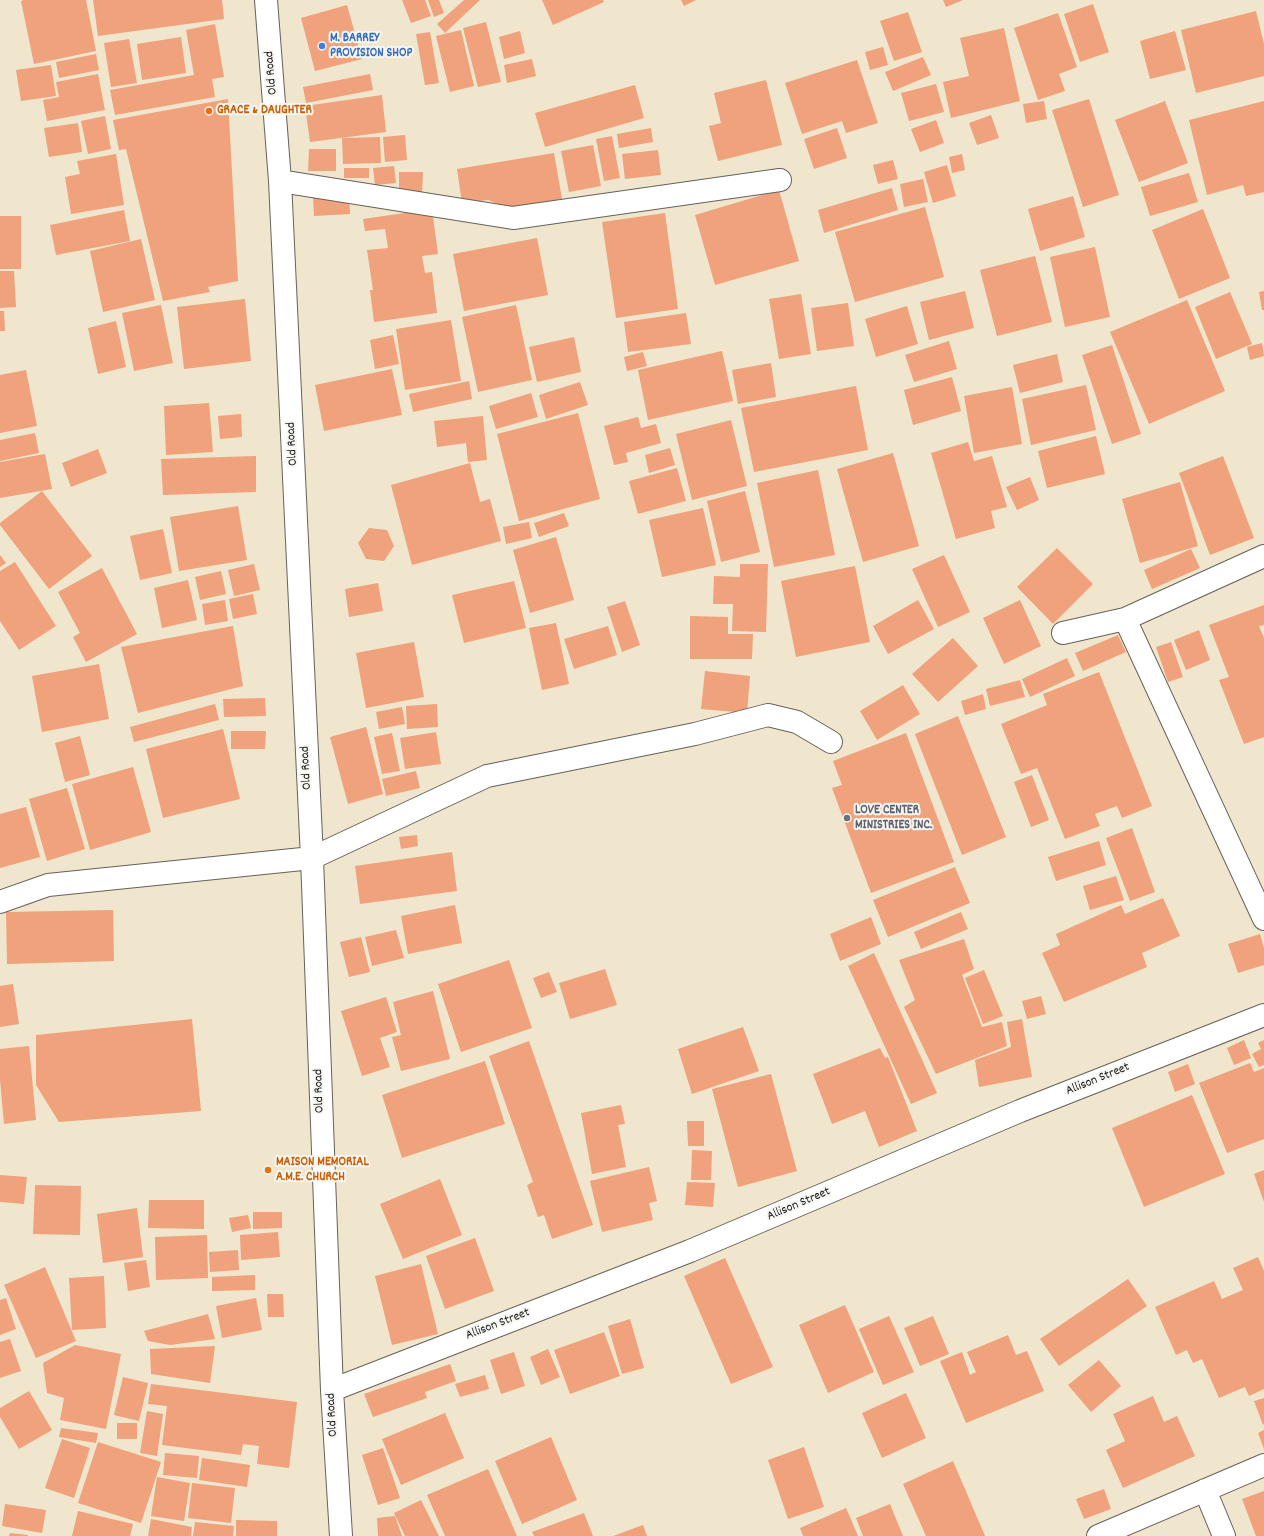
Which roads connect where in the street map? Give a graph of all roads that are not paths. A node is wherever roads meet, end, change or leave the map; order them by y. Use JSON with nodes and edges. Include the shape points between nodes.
{"nodes":[{"id":1,"x":266,"y":0,"type":"edge"},
{"id":2,"x":780,"y":180,"type":"dead end"},
{"id":3,"x":280,"y":181,"type":"junction"},
{"id":4,"x":1264,"y":556,"type":"edge"},
{"id":5,"x":1125,"y":619,"type":"junction"},
{"id":6,"x":1063,"y":633,"type":"dead end"},
{"id":7,"x":831,"y":742,"type":"dead end"},
{"id":8,"x":312,"y":858,"type":"junction"},
{"id":9,"x":0,"y":902,"type":"edge"},
{"id":10,"x":1264,"y":919,"type":"edge"},
{"id":11,"x":1264,"y":1015,"type":"edge"},
{"id":12,"x":332,"y":1390,"type":"junction"},
{"id":13,"x":1264,"y":1465,"type":"edge"},
{"id":14,"x":1205,"y":1490,"type":"junction"},
{"id":15,"x":341,"y":1536,"type":"edge"},
{"id":16,"x":1098,"y":1536,"type":"edge"},
{"id":17,"x":1224,"y":1536,"type":"edge"}],
"edges":[{"from":1,"to":3,"type":"street","name":"Old Road"},
{"from":2,"to":3,"type":"street","via":[[513,218]]},
{"from":3,"to":8,"type":"street","name":"Old Road"},
{"from":4,"to":5,"type":"street"},
{"from":5,"to":6,"type":"street"},
{"from":5,"to":10,"type":"street"},
{"from":7,"to":8,"type":"street","via":[[797,722],[768,715],[695,734],[487,776]]},
{"from":8,"to":9,"type":"street","via":[[48,885]]},
{"from":8,"to":12,"type":"street","name":"Old Road"},
{"from":11,"to":12,"type":"street","name":"Allison Street","via":[[1020,1111],[690,1251]]},
{"from":12,"to":15,"type":"street","name":"Old Road"},
{"from":13,"to":14,"type":"street"},
{"from":14,"to":16,"type":"street"},
{"from":14,"to":17,"type":"street"}]}
